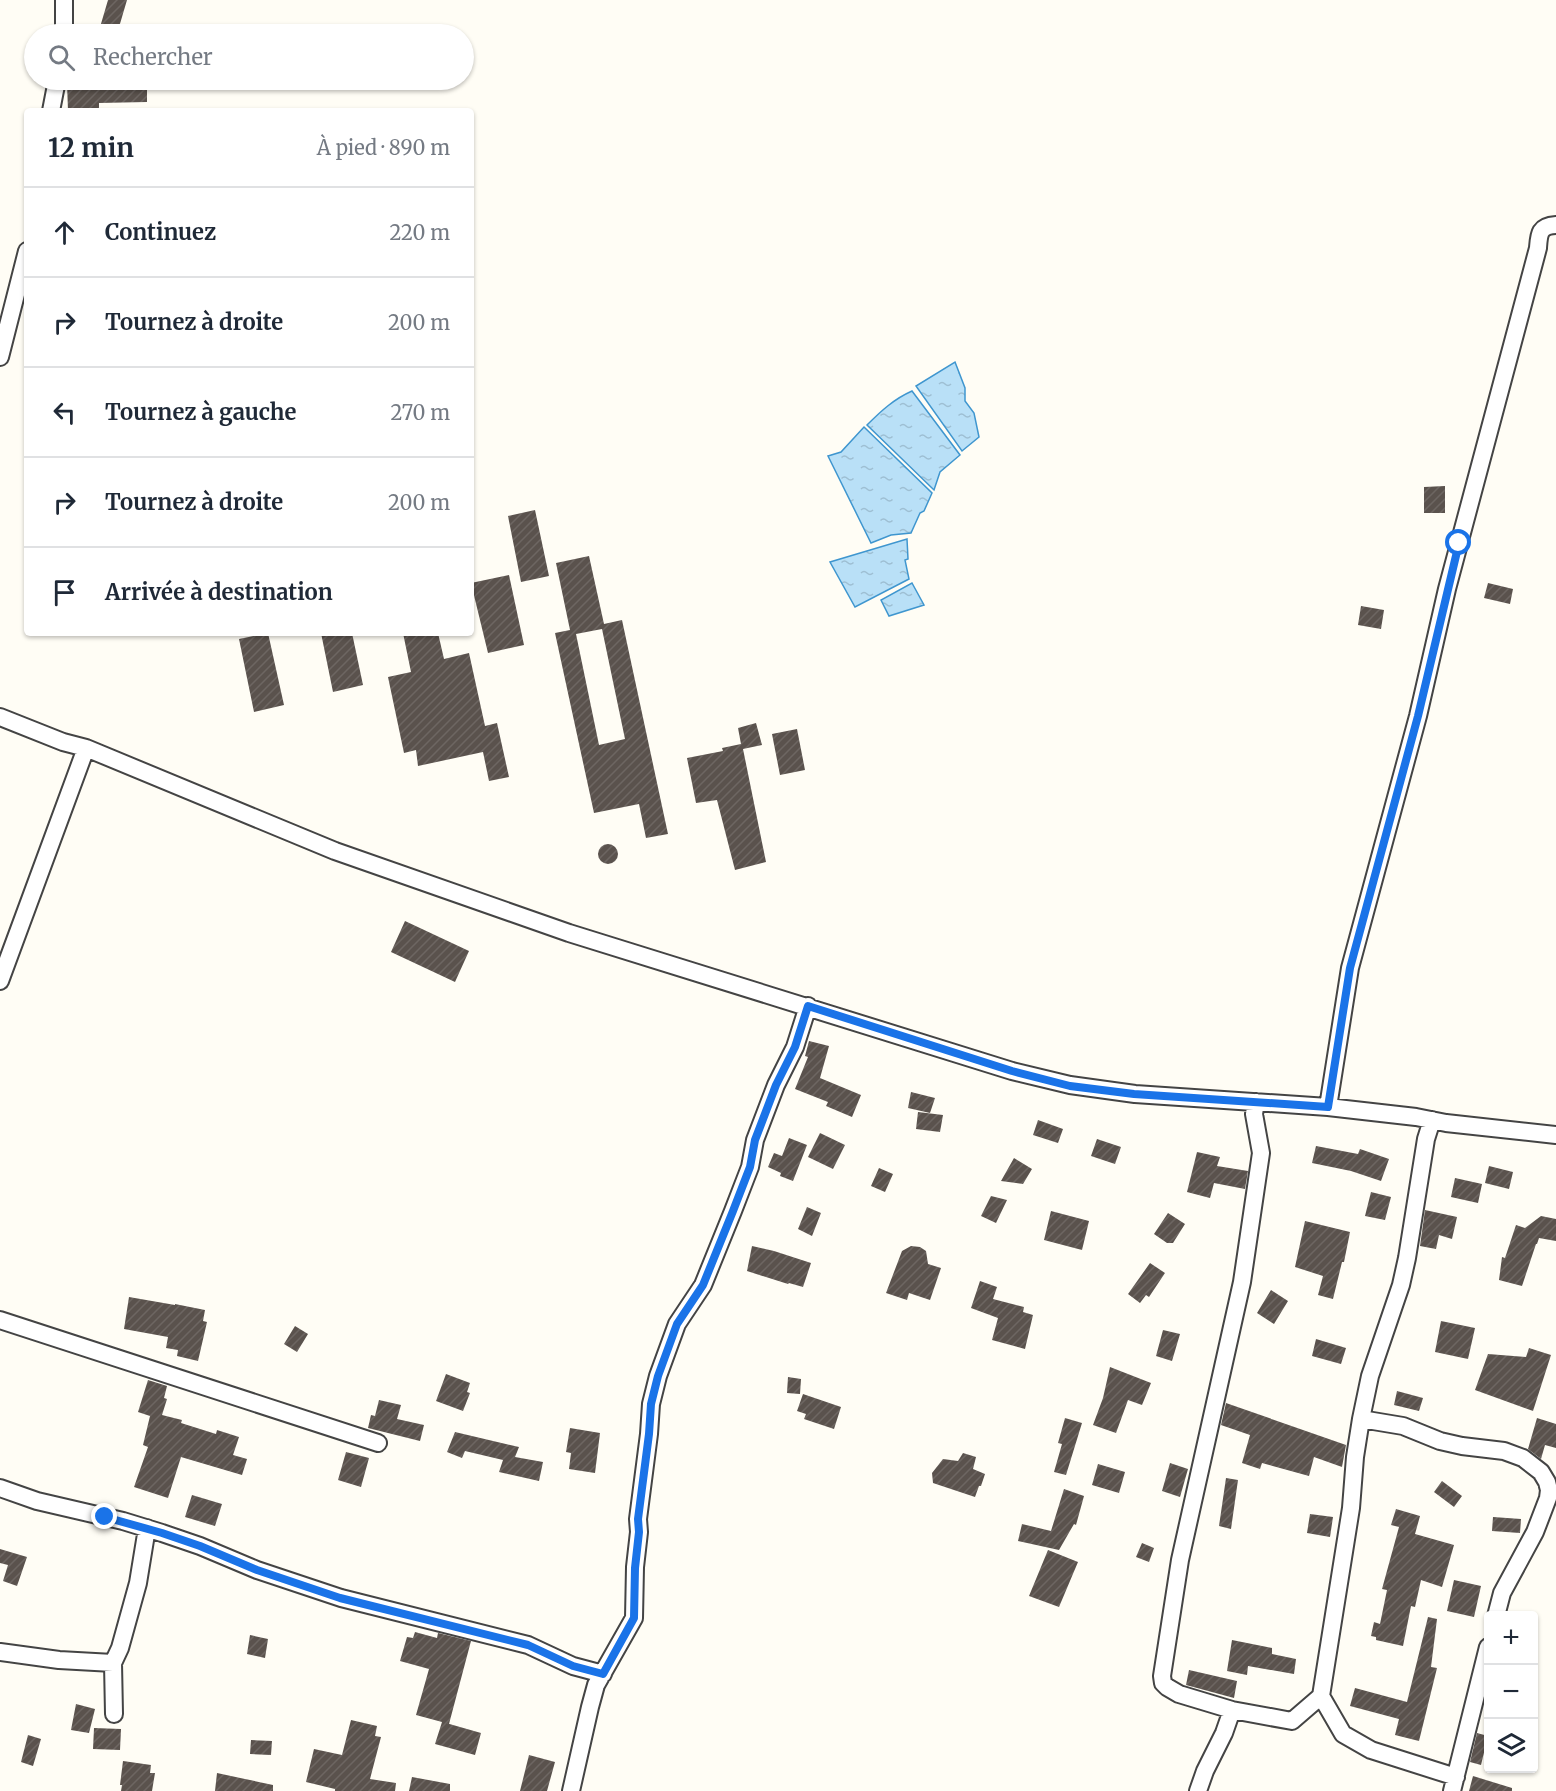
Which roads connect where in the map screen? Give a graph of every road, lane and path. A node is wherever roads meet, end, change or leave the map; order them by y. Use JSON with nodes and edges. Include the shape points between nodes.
{"nodes":[{"id":1,"x":64,"y":0,"type":"edge"},
{"id":2,"x":64,"y":24,"type":"edge"},
{"id":3,"x":55,"y":90,"type":"edge"},
{"id":4,"x":52,"y":108,"type":"edge"},
{"id":5,"x":1555,"y":222,"type":"edge"},
{"id":6,"x":24,"y":263,"type":"edge"},
{"id":7,"x":0,"y":357,"type":"edge"},
{"id":8,"x":0,"y":717,"type":"edge"},
{"id":9,"x":86,"y":748,"type":"junction"},
{"id":10,"x":0,"y":981,"type":"edge"},
{"id":11,"x":808,"y":1006,"type":"junction"},
{"id":12,"x":1256,"y":1102,"type":"junction"},
{"id":13,"x":1328,"y":1107,"type":"junction"},
{"id":14,"x":1432,"y":1120,"type":"junction"},
{"id":15,"x":1556,"y":1135,"type":"edge"},
{"id":16,"x":0,"y":1320,"type":"edge"},
{"id":17,"x":1361,"y":1419,"type":"junction"},
{"id":18,"x":378,"y":1443,"type":"dead end"},
{"id":19,"x":0,"y":1488,"type":"edge"},
{"id":20,"x":147,"y":1528,"type":"junction"},
{"id":21,"x":1497,"y":1611,"type":"edge"},
{"id":22,"x":0,"y":1652,"type":"edge"},
{"id":23,"x":1484,"y":1663,"type":"edge"},
{"id":24,"x":113,"y":1664,"type":"junction"},
{"id":25,"x":603,"y":1674,"type":"junction"},
{"id":26,"x":1321,"y":1696,"type":"junction"},
{"id":27,"x":1232,"y":1710,"type":"junction"},
{"id":28,"x":114,"y":1714,"type":"dead end"},
{"id":29,"x":1454,"y":1784,"type":"edge"},
{"id":30,"x":571,"y":1791,"type":"edge"},
{"id":31,"x":1198,"y":1791,"type":"edge"}],
"edges":[{"from":1,"to":2,"type":"street"},
{"from":3,"to":4,"type":"street"},
{"from":5,"to":13,"type":"street","via":[[1539,234],[1447,589],[1418,716],[1350,968]]},
{"from":6,"to":7,"type":"street"},
{"from":8,"to":9,"type":"street"},
{"from":9,"to":10,"type":"street"},
{"from":9,"to":11,"type":"street","via":[[335,850],[569,933]]},
{"from":11,"to":12,"type":"street","via":[[1070,1086]]},
{"from":11,"to":25,"type":"street","via":[[795,1047],[758,1130],[750,1167],[703,1285],[677,1324],[658,1376],[651,1404],[638,1519],[634,1618]]},
{"from":12,"to":13,"type":"street"},
{"from":12,"to":27,"type":"street","via":[[1254,1114],[1261,1153],[1242,1282],[1180,1560],[1162,1676],[1163,1683],[1179,1694]]},
{"from":13,"to":14,"type":"street"},
{"from":14,"to":15,"type":"street"},
{"from":14,"to":17,"type":"street","via":[[1401,1285],[1370,1376]]},
{"from":16,"to":18,"type":"street"},
{"from":17,"to":21,"type":"street","via":[[1403,1426],[1462,1446],[1503,1451],[1523,1458],[1541,1472],[1549,1490],[1548,1498],[1535,1532],[1502,1593]]},
{"from":17,"to":26,"type":"street"},
{"from":19,"to":20,"type":"street"},
{"from":20,"to":24,"type":"street","via":[[138,1583]]},
{"from":20,"to":25,"type":"street","via":[[340,1598],[528,1645],[573,1666]]},
{"from":22,"to":24,"type":"street"},
{"from":23,"to":29,"type":"street"},
{"from":24,"to":28,"type":"street"},
{"from":25,"to":30,"type":"street","via":[[596,1685]]},
{"from":26,"to":27,"type":"street","via":[[1292,1721]]},
{"from":26,"to":29,"type":"street","via":[[1344,1734],[1371,1750]]},
{"from":27,"to":31,"type":"street"}]}
